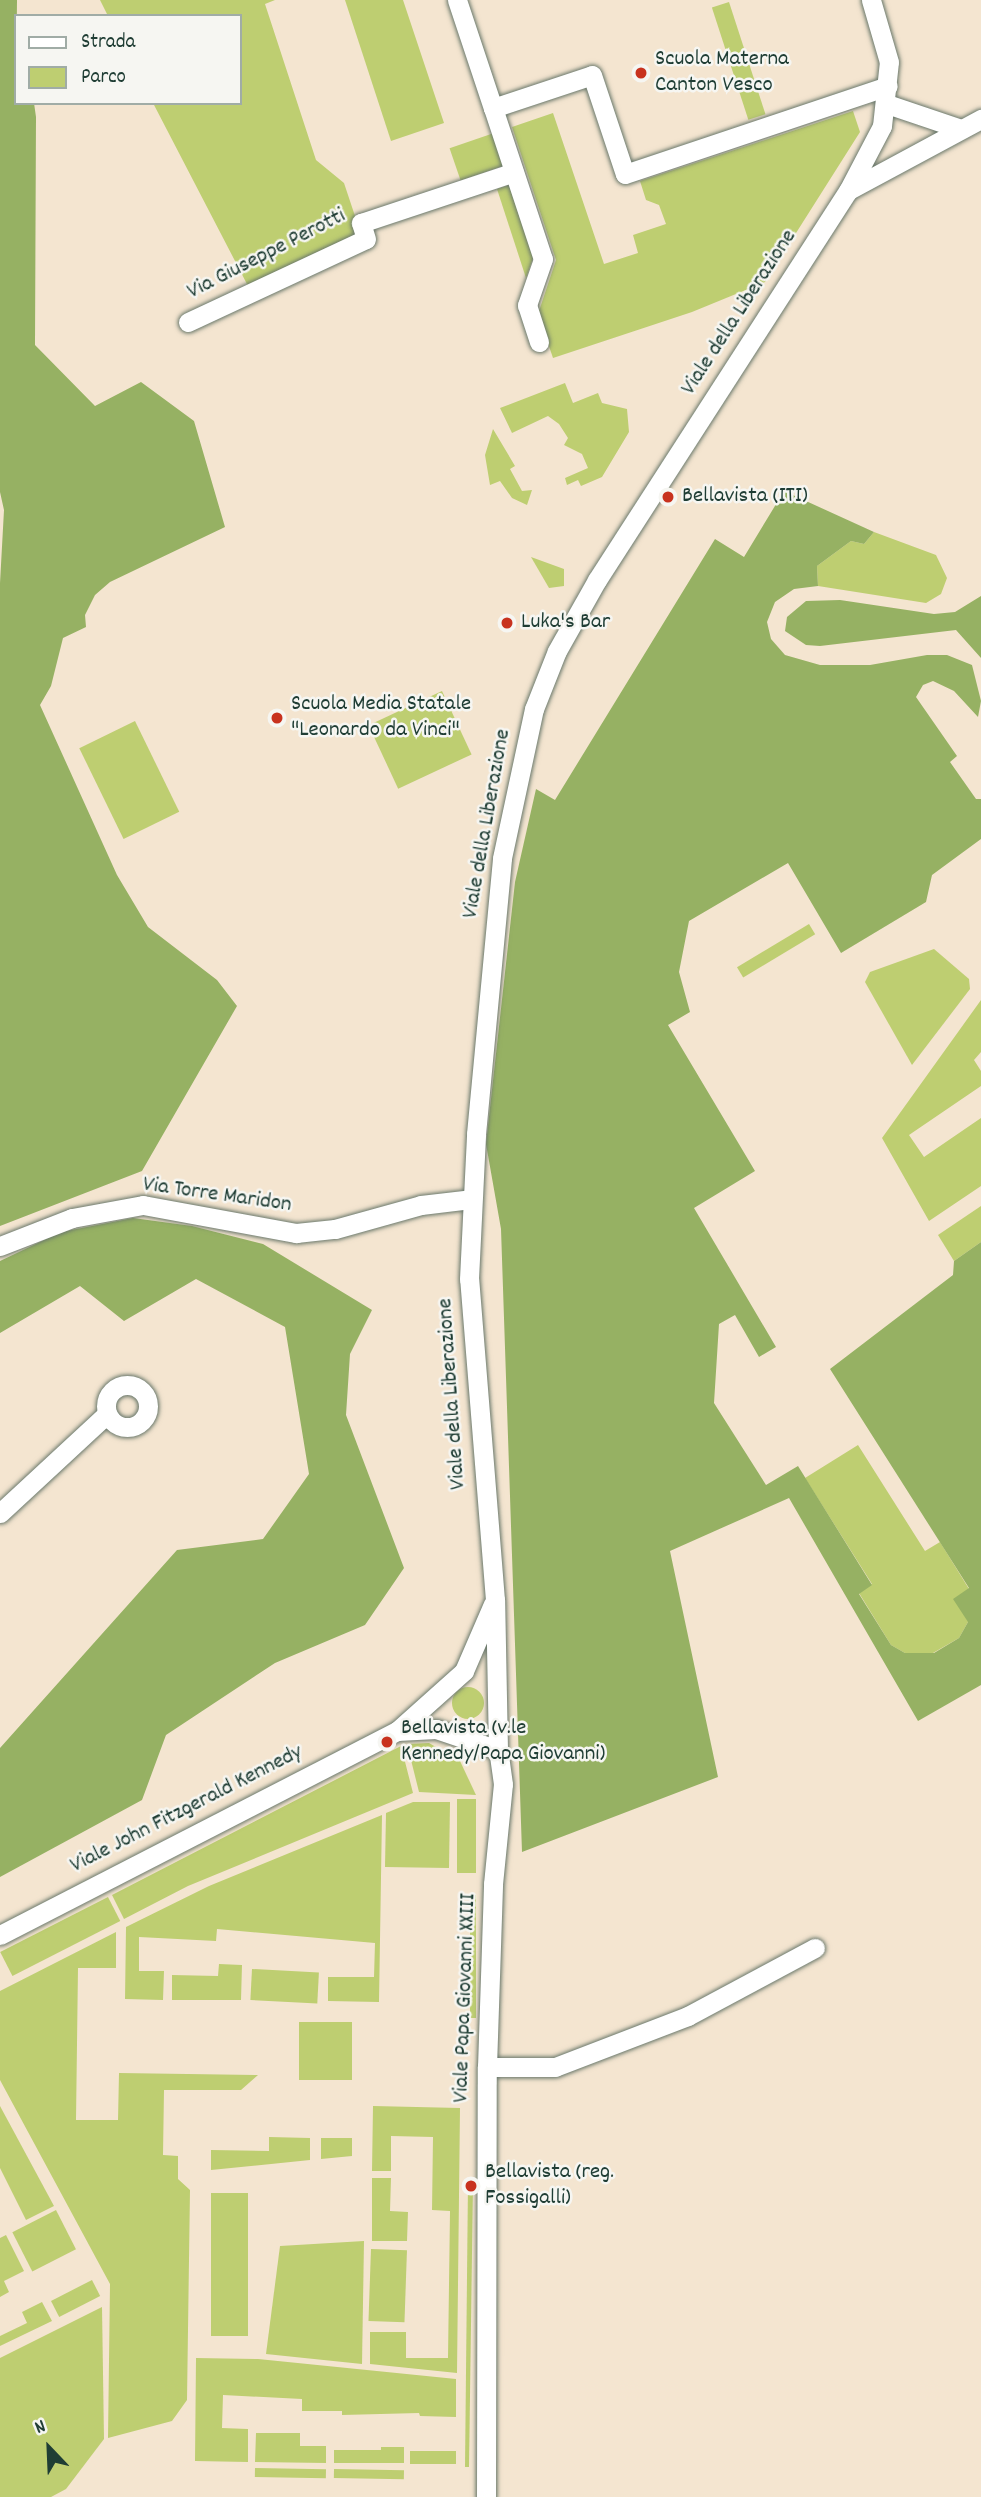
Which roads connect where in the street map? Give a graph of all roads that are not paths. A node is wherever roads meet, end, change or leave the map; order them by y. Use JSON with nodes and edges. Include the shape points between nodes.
{"nodes":[{"id":1,"x":457,"y":0,"type":"edge"},
{"id":2,"x":871,"y":0,"type":"edge"},
{"id":3,"x":887,"y":95,"type":"junction"},
{"id":4,"x":493,"y":108,"type":"junction"},
{"id":5,"x":981,"y":119,"type":"edge"},
{"id":6,"x":958,"y":128,"type":"junction"},
{"id":7,"x":514,"y":172,"type":"junction"},
{"id":8,"x":848,"y":191,"type":"junction"},
{"id":9,"x":188,"y":322,"type":"dead end"},
{"id":10,"x":539,"y":342,"type":"dead end"},
{"id":11,"x":471,"y":1199,"type":"junction"},
{"id":12,"x":0,"y":1246,"type":"edge"},
{"id":13,"x":107,"y":1414,"type":"dead end"},
{"id":14,"x":486,"y":1503,"type":"joint"},
{"id":15,"x":0,"y":1513,"type":"edge"},
{"id":16,"x":495,"y":1600,"type":"junction"},
{"id":17,"x":397,"y":1731,"type":"junction"},
{"id":18,"x":498,"y":1750,"type":"junction"},
{"id":19,"x":0,"y":1935,"type":"edge"},
{"id":20,"x":815,"y":1948,"type":"dead end"},
{"id":21,"x":487,"y":2067,"type":"junction"},
{"id":22,"x":486,"y":2497,"type":"edge"}],
"edges":[{"from":1,"to":4,"type":"street"},
{"from":2,"to":3,"type":"street","name":"Viale della Liberazione","via":[[889,62]]},
{"from":3,"to":4,"type":"street","via":[[625,174],[592,75]]},
{"from":3,"to":6,"type":"street"},
{"from":3,"to":8,"type":"street","name":"Viale della Liberazione","via":[[882,127]]},
{"from":4,"to":7,"type":"street"},
{"from":5,"to":6,"type":"street"},
{"from":6,"to":8,"type":"street"},
{"from":7,"to":9,"type":"street","name":"Via Giuseppe Perotti","via":[[361,223],[366,239]]},
{"from":7,"to":10,"type":"street","via":[[543,259],[527,305]]},
{"from":8,"to":11,"type":"street","name":"Viale della Liberazione","via":[[597,580],[557,651],[534,709],[502,858]]},
{"from":11,"to":12,"type":"street","name":"Via Torre Maridon","via":[[421,1205],[335,1229],[296,1233],[143,1205],[72,1218]]},
{"from":11,"to":14,"type":"street","name":"Viale della Liberazione","via":[[469,1279]]},
{"from":13,"to":15,"type":"street"},
{"from":14,"to":16,"type":"street","name":"Viale Papa Giovanni XXIII"},
{"from":16,"to":17,"type":"street","name":"Viale John Fitzgerald Kennedy","via":[[464,1671]]},
{"from":16,"to":18,"type":"street","name":"Viale Papa Giovanni XXIII"},
{"from":17,"to":18,"type":"street","name":"Viale John Fitzgerald Kennedy","via":[[436,1729]]},
{"from":17,"to":19,"type":"street","name":"Viale John Fitzgerald Kennedy"},
{"from":18,"to":21,"type":"street","name":"Viale Papa Giovanni XXIII","via":[[503,1798],[493,1884]]},
{"from":20,"to":21,"type":"street","via":[[688,2016],[555,2067]]},
{"from":21,"to":22,"type":"street","name":"Viale Papa Giovanni XXIII"}]}
